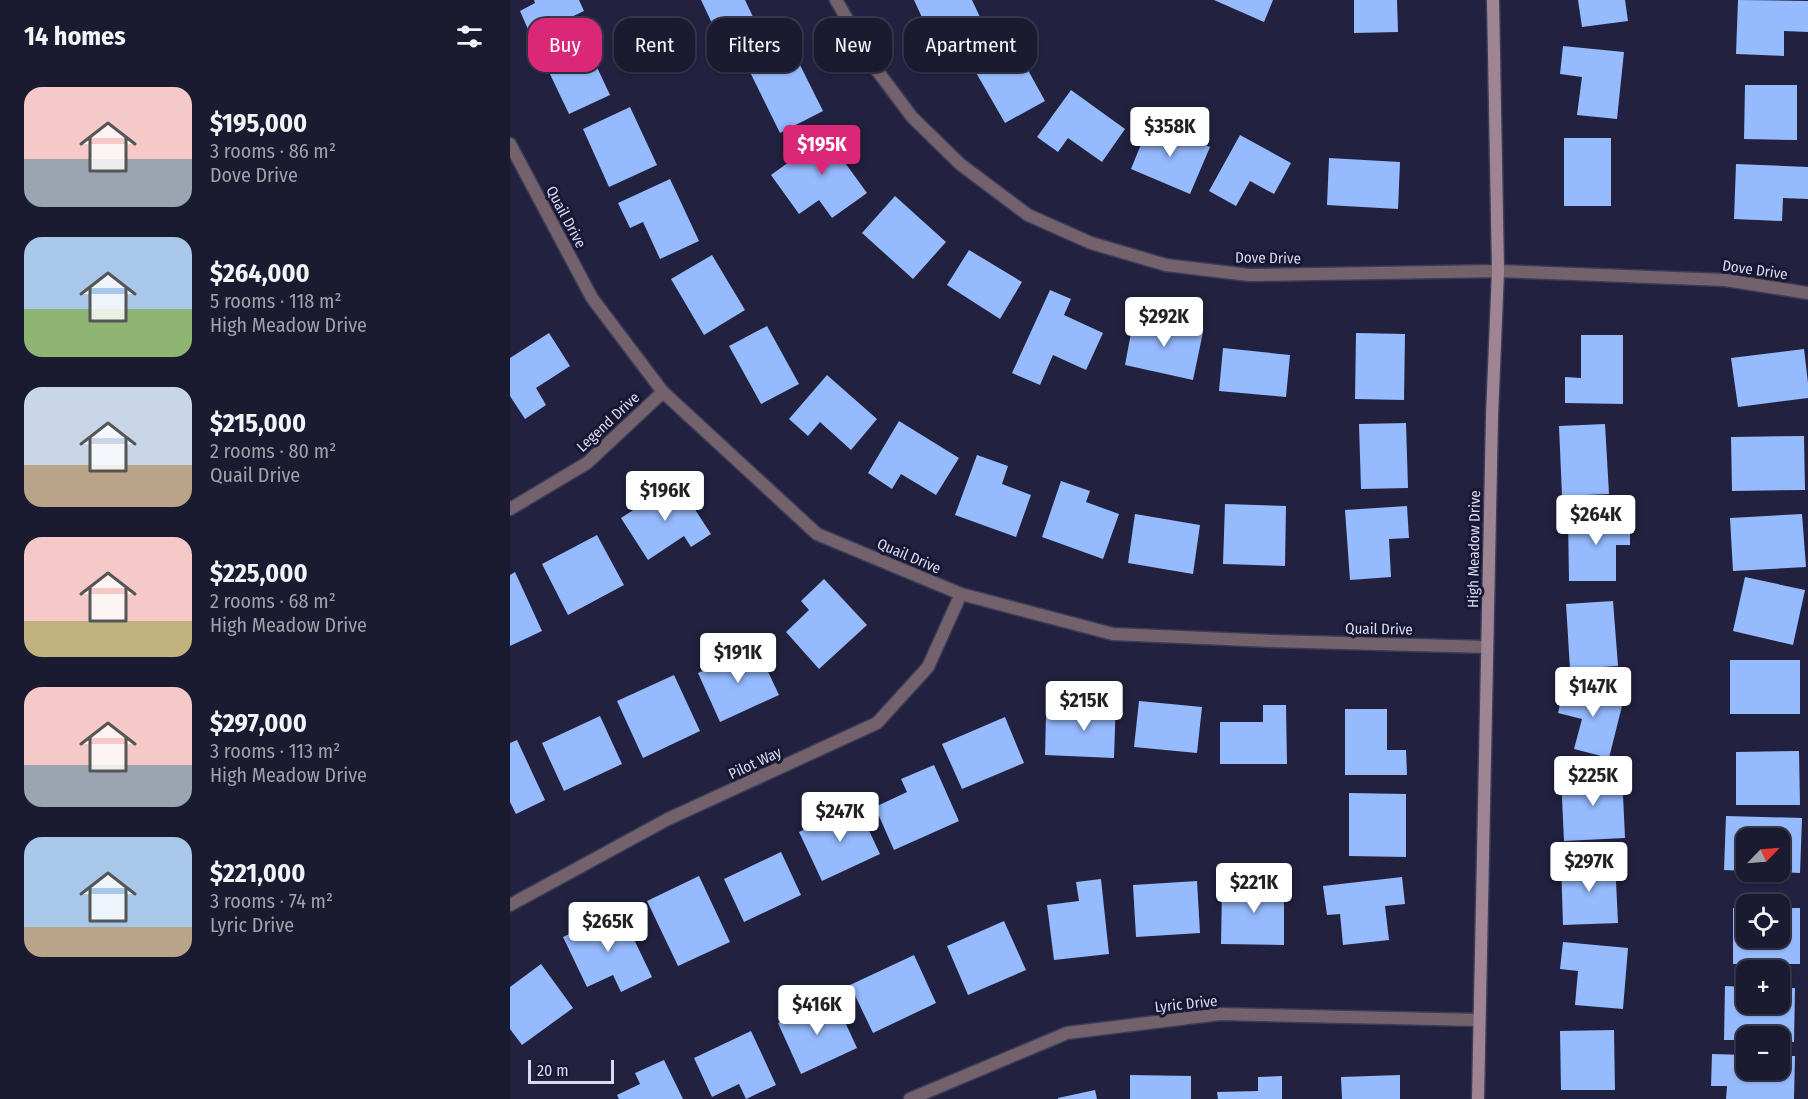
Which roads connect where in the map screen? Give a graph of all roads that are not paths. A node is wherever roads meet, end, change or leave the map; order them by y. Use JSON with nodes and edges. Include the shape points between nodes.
{"nodes":[{"id":1,"x":836,"y":0,"type":"edge"},
{"id":2,"x":1493,"y":0,"type":"edge"},
{"id":3,"x":510,"y":144,"type":"edge"},
{"id":4,"x":1498,"y":271,"type":"junction"},
{"id":5,"x":1808,"y":293,"type":"edge"},
{"id":6,"x":663,"y":392,"type":"junction"},
{"id":7,"x":510,"y":509,"type":"edge"},
{"id":8,"x":961,"y":594,"type":"junction"},
{"id":9,"x":1487,"y":647,"type":"junction"},
{"id":10,"x":510,"y":905,"type":"edge"},
{"id":11,"x":1479,"y":1020,"type":"junction"},
{"id":12,"x":910,"y":1099,"type":"edge"},
{"id":13,"x":1478,"y":1099,"type":"edge"}],
"edges":[{"from":1,"to":4,"type":"street","name":"Dove Drive","via":[[876,69],[912,117],[960,164],[1028,215],[1091,243],[1166,265],[1249,275]]},
{"from":2,"to":4,"type":"street","name":"High Meadow Drive"},
{"from":3,"to":6,"type":"street","name":"Quail Drive","via":[[592,298]]},
{"from":4,"to":5,"type":"street","name":"Dove Drive","via":[[1725,280]]},
{"from":4,"to":9,"type":"street","name":"High Meadow Drive"},
{"from":6,"to":7,"type":"street","name":"Legend Drive","via":[[587,463]]},
{"from":6,"to":8,"type":"street","name":"Quail Drive","via":[[817,534]]},
{"from":8,"to":9,"type":"street","name":"Quail Drive","via":[[1113,634]]},
{"from":8,"to":10,"type":"street","name":"Pilot Way","via":[[928,667],[877,723],[668,819]]},
{"from":9,"to":11,"type":"street","name":"High Meadow Drive"},
{"from":11,"to":12,"type":"street","name":"Lyric Drive","via":[[1220,1014],[1067,1033]]},
{"from":11,"to":13,"type":"street","name":"High Meadow Drive"}]}
